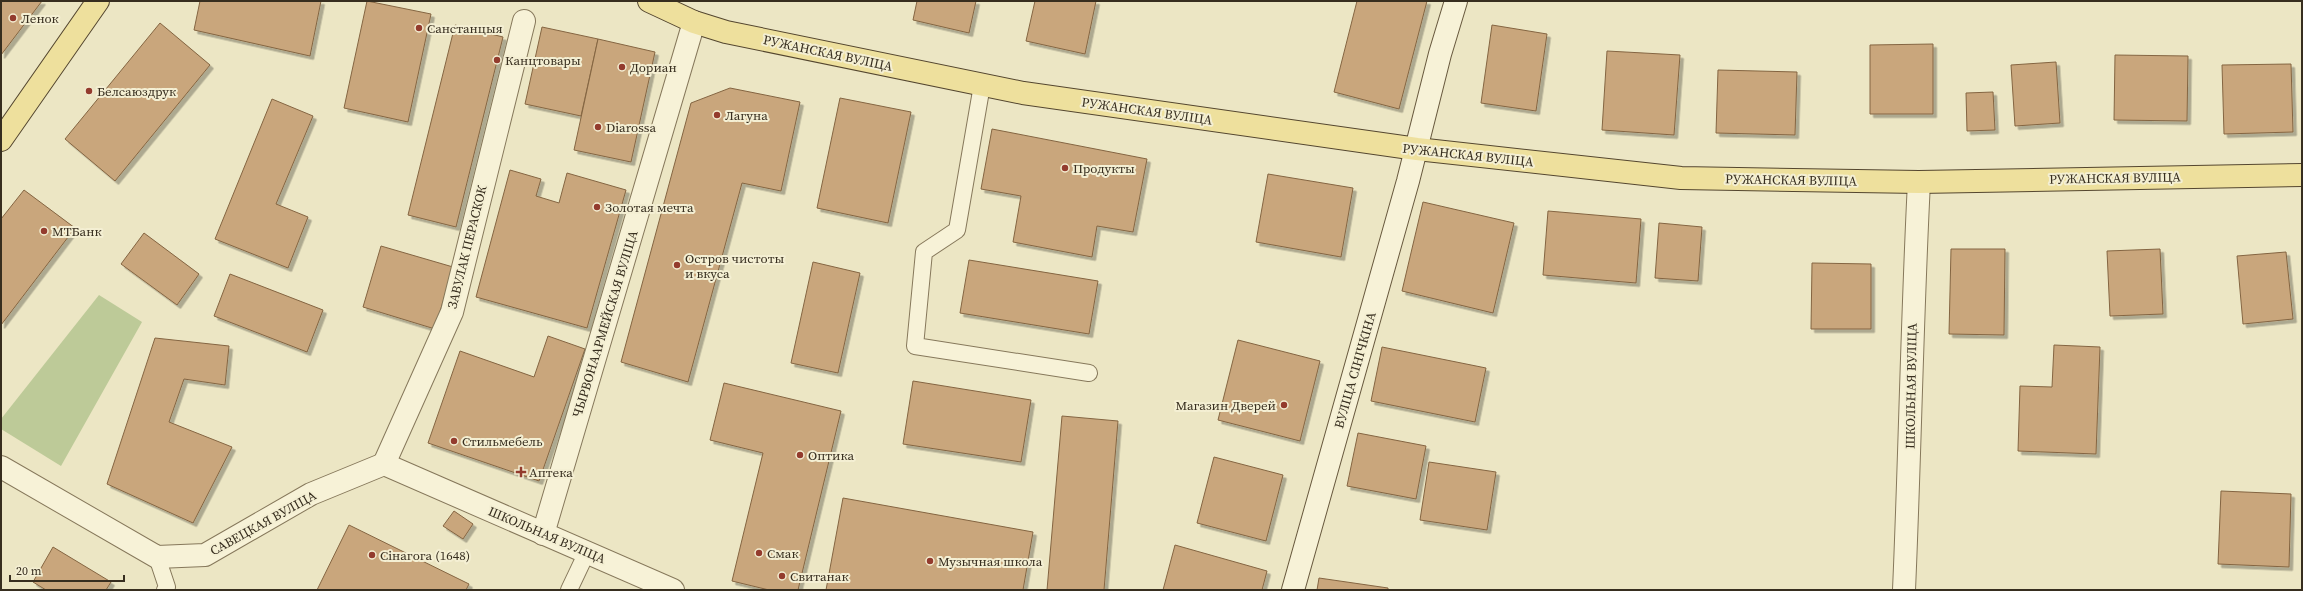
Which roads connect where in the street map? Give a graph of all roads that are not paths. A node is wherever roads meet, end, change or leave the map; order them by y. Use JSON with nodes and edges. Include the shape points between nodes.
{"nodes":[{"id":1,"x":98,"y":1,"type":"edge"},
{"id":2,"x":649,"y":1,"type":"edge"},
{"id":3,"x":1456,"y":1,"type":"edge"},
{"id":4,"x":524,"y":21,"type":"dead end"},
{"id":5,"x":694,"y":22,"type":"junction"},
{"id":6,"x":982,"y":85,"type":"junction"},
{"id":7,"x":1,"y":140,"type":"edge"},
{"id":8,"x":1417,"y":149,"type":"junction"},
{"id":9,"x":2302,"y":175,"type":"edge"},
{"id":10,"x":1919,"y":182,"type":"junction"},
{"id":11,"x":1088,"y":373,"type":"dead end"},
{"id":12,"x":384,"y":464,"type":"junction"},
{"id":13,"x":1,"y":467,"type":"edge"},
{"id":14,"x":543,"y":534,"type":"junction"},
{"id":15,"x":587,"y":552,"type":"junction"},
{"id":16,"x":157,"y":557,"type":"junction"},
{"id":17,"x":165,"y":590,"type":"edge"},
{"id":18,"x":569,"y":590,"type":"edge"},
{"id":19,"x":674,"y":590,"type":"edge"},
{"id":20,"x":1293,"y":590,"type":"edge"},
{"id":21,"x":1904,"y":590,"type":"edge"}],
"edges":[{"from":1,"to":7,"type":"main road"},
{"from":2,"to":5,"type":"main road","name":"РУЖАНСКАЯ ВУЛІЦА"},
{"from":3,"to":8,"type":"street","name":"ВУЛІЦА СІНІЧКІНА"},
{"from":4,"to":12,"type":"street","name":"ЗАВУЛАК ПЕРАСКОК","via":[[452,312]]},
{"from":5,"to":6,"type":"main road","name":"РУЖАНСКАЯ ВУЛІЦА","via":[[734,33]]},
{"from":5,"to":14,"type":"street","name":"ЧЫРВОНААРМЕЙСКАЯ ВУЛІЦА"},
{"from":6,"to":8,"type":"main road","name":"РУЖАНСКАЯ ВУЛІЦА"},
{"from":6,"to":11,"type":"lane","via":[[957,230],[924,252],[915,346]]},
{"from":8,"to":10,"type":"main road","name":"РУЖАНСКАЯ ВУЛІЦА","via":[[1682,178]]},
{"from":8,"to":20,"type":"street","name":"ВУЛІЦА СІНІЧКІНА"},
{"from":9,"to":10,"type":"main road","name":"РУЖАНСКАЯ ВУЛІЦА"},
{"from":10,"to":21,"type":"street","name":"ШКОЛЬНАЯ ВУЛІЦА","via":[[1914,260],[1910,465]]},
{"from":12,"to":14,"type":"street","name":"ШКОЛЬНАЯ ВУЛІЦА"},
{"from":12,"to":16,"type":"street","name":"САВЕЦКАЯ ВУЛІЦА","via":[[311,494],[205,556]]},
{"from":13,"to":16,"type":"street"},
{"from":14,"to":15,"type":"street","name":"ШКОЛЬНАЯ ВУЛІЦА"},
{"from":15,"to":18,"type":"lane"},
{"from":15,"to":19,"type":"street","name":"ШКОЛЬНАЯ ВУЛІЦА"},
{"from":16,"to":17,"type":"lane","via":[[167,586]]}]}
